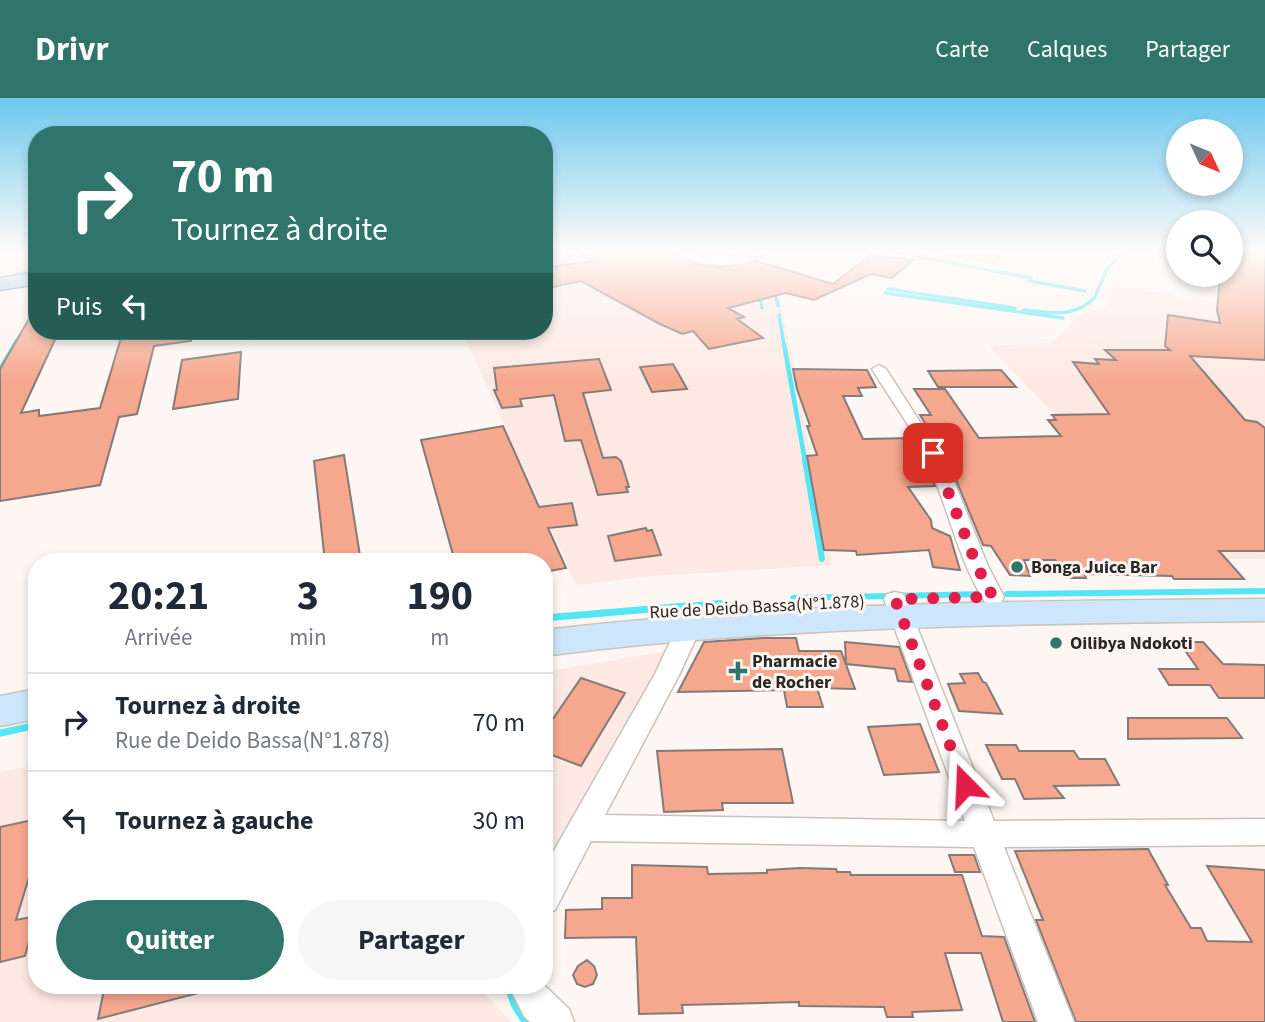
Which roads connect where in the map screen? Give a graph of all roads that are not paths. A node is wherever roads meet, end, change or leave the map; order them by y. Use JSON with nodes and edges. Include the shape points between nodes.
{"nodes":[{"id":1,"x":879,"y":369,"type":"dead end"},
{"id":2,"x":1265,"y":594,"type":"edge"},
{"id":3,"x":993,"y":597,"type":"junction"},
{"id":4,"x":898,"y":607,"type":"junction"},
{"id":5,"x":1265,"y":610,"type":"edge"},
{"id":6,"x":553,"y":622,"type":"edge"},
{"id":7,"x":690,"y":625,"type":"junction"},
{"id":8,"x":553,"y":642,"type":"edge"},
{"id":9,"x":28,"y":706,"type":"edge"},
{"id":10,"x":0,"y":711,"type":"edge"},
{"id":11,"x":28,"y":724,"type":"edge"},
{"id":12,"x":0,"y":729,"type":"edge"},
{"id":13,"x":582,"y":828,"type":"junction"},
{"id":14,"x":1265,"y":832,"type":"edge"},
{"id":15,"x":984,"y":834,"type":"junction"},
{"id":16,"x":553,"y":882,"type":"edge"},
{"id":17,"x":530,"y":994,"type":"edge"},
{"id":18,"x":556,"y":1022,"type":"edge"},
{"id":19,"x":1056,"y":1022,"type":"edge"}],
"edges":[{"from":1,"to":3,"type":"street","via":[[938,464]]},
{"from":2,"to":3,"type":"main road","name":"Rue de Deido Bassa(N°1.878)"},
{"from":3,"to":4,"type":"main road","name":"Rue de Deido Bassa(N°1.878)"},
{"from":4,"to":5,"type":"main road"},
{"from":4,"to":6,"type":"main road","name":"Rue de Deido Bassa(N°1.878)","via":[[698,608]]},
{"from":4,"to":7,"type":"main road"},
{"from":4,"to":15,"type":"street"},
{"from":7,"to":8,"type":"main road"},
{"from":7,"to":13,"type":"street","via":[[667,676]]},
{"from":9,"to":10,"type":"main road"},
{"from":11,"to":12,"type":"main road"},
{"from":13,"to":15,"type":"street"},
{"from":13,"to":16,"type":"street"},
{"from":14,"to":15,"type":"street"},
{"from":15,"to":19,"type":"street"},
{"from":17,"to":18,"type":"street"}]}
